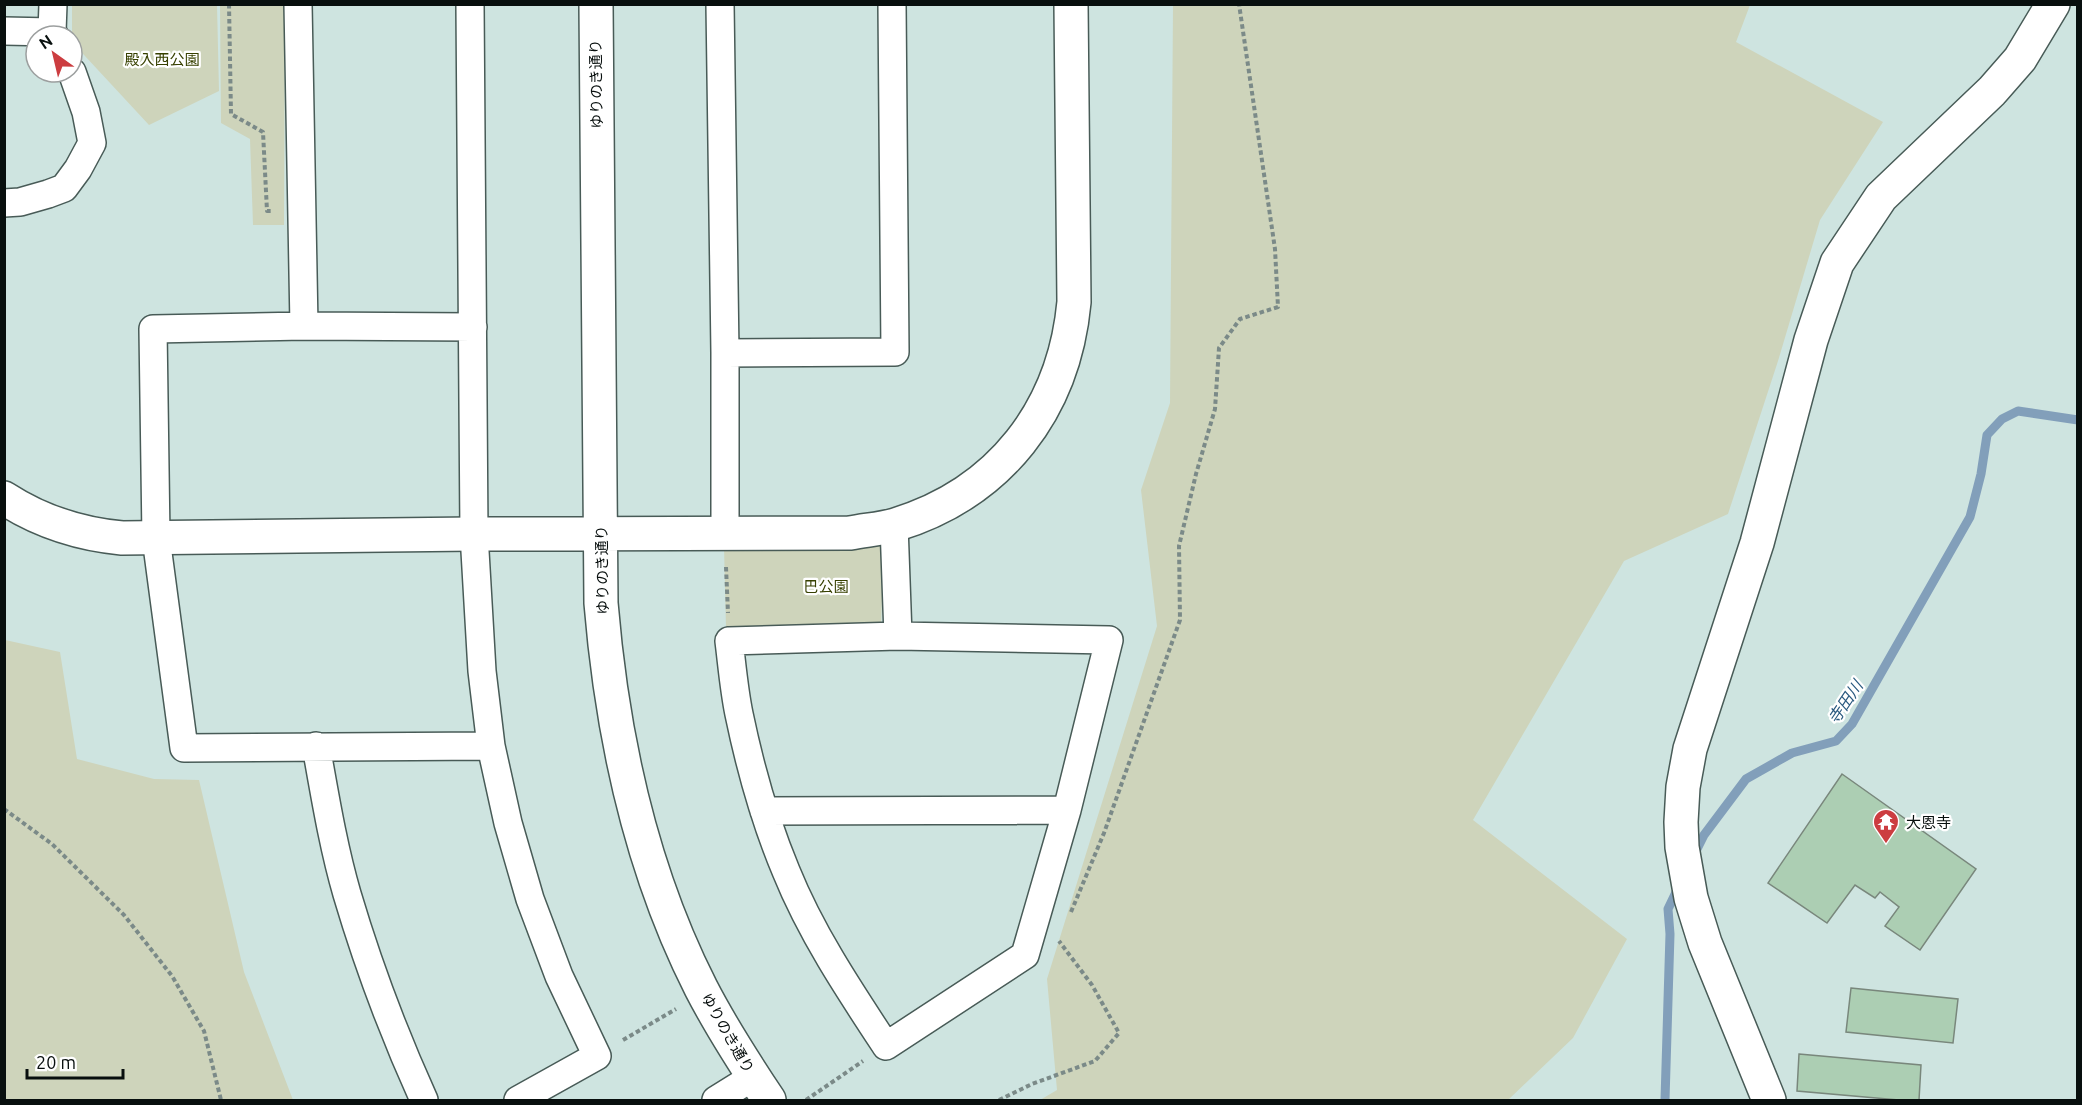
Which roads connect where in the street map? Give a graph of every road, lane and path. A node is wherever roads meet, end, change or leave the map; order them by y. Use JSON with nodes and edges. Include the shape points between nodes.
{"nodes":[{"id":1,"x":53,"y":4,"type":"edge"},
{"id":2,"x":229,"y":4,"type":"edge"},
{"id":3,"x":298,"y":4,"type":"edge"},
{"id":4,"x":470,"y":4,"type":"edge"},
{"id":5,"x":596,"y":4,"type":"edge"},
{"id":6,"x":720,"y":4,"type":"edge"},
{"id":7,"x":892,"y":4,"type":"edge"},
{"id":8,"x":1071,"y":4,"type":"edge"},
{"id":9,"x":1239,"y":4,"type":"edge"},
{"id":10,"x":2053,"y":4,"type":"edge"},
{"id":11,"x":54,"y":24,"type":"edge"},
{"id":12,"x":4,"y":31,"type":"edge"},
{"id":13,"x":24,"y":32,"type":"edge"},
{"id":14,"x":76,"y":84,"type":"edge"},
{"id":15,"x":4,"y":203,"type":"edge"},
{"id":16,"x":267,"y":211,"type":"dead end"},
{"id":17,"x":304,"y":326,"type":"junction"},
{"id":18,"x":473,"y":327,"type":"junction"},
{"id":19,"x":725,"y":353,"type":"junction"},
{"id":20,"x":4,"y":498,"type":"edge"},
{"id":21,"x":894,"y":525,"type":"junction"},
{"id":22,"x":725,"y":532,"type":"junction"},
{"id":23,"x":601,"y":533,"type":"junction"},
{"id":24,"x":474,"y":534,"type":"junction"},
{"id":25,"x":156,"y":538,"type":"junction"},
{"id":26,"x":898,"y":636,"type":"junction"},
{"id":27,"x":729,"y":641,"type":"junction"},
{"id":28,"x":316,"y":746,"type":"junction"},
{"id":29,"x":491,"y":746,"type":"junction"},
{"id":30,"x":4,"y":809,"type":"edge"},
{"id":31,"x":1067,"y":810,"type":"junction"},
{"id":32,"x":764,"y":811,"type":"junction"},
{"id":33,"x":1068,"y":920,"type":"dead end"},
{"id":34,"x":1063,"y":931,"type":"dead end"},
{"id":35,"x":676,"y":1009,"type":"dead end"},
{"id":36,"x":886,"y":1046,"type":"junction"},
{"id":37,"x":597,"y":1056,"type":"junction"},
{"id":38,"x":761,"y":1089,"type":"edge"},
{"id":39,"x":221,"y":1101,"type":"edge"},
{"id":40,"x":424,"y":1101,"type":"edge"},
{"id":41,"x":518,"y":1101,"type":"edge"},
{"id":42,"x":716,"y":1101,"type":"edge"},
{"id":43,"x":806,"y":1101,"type":"edge"},
{"id":44,"x":999,"y":1101,"type":"edge"},
{"id":45,"x":1769,"y":1101,"type":"edge"}],
"edges":[{"from":1,"to":11,"type":"street"},
{"from":2,"to":16,"type":"path","via":[[231,114],[263,132]]},
{"from":3,"to":17,"type":"street"},
{"from":4,"to":18,"type":"street"},
{"from":5,"to":23,"type":"street","name":"ゆりのき通り"},
{"from":6,"to":19,"type":"street"},
{"from":7,"to":19,"type":"street","via":[[896,352]]},
{"from":8,"to":21,"type":"street","via":[[1074,302],[1061,368],[1032,427],[1004,462],[937,508]]},
{"from":9,"to":33,"type":"path","via":[[1275,249],[1278,307],[1240,319],[1219,348],[1215,409],[1179,546],[1180,620]]},
{"from":10,"to":45,"type":"street","via":[[2020,59],[1881,197],[1837,263],[1811,340],[1757,543],[1690,749],[1683,787],[1682,847],[1691,898],[1705,943]]},
{"from":12,"to":13,"type":"street"},
{"from":14,"to":15,"type":"street","via":[[92,143],[78,169],[64,188]]},
{"from":17,"to":18,"type":"street"},
{"from":17,"to":25,"type":"street","via":[[153,329]]},
{"from":18,"to":24,"type":"street"},
{"from":19,"to":22,"type":"street"},
{"from":20,"to":25,"type":"street","via":[[40,519],[93,535]]},
{"from":21,"to":22,"type":"street","via":[[850,533]]},
{"from":21,"to":26,"type":"street"},
{"from":22,"to":23,"type":"street"},
{"from":22,"to":27,"type":"path"},
{"from":23,"to":24,"type":"street"},
{"from":23,"to":38,"type":"street","name":"ゆりのき通り","via":[[601,603],[609,684],[639,826],[667,909],[701,987]]},
{"from":24,"to":25,"type":"street"},
{"from":24,"to":29,"type":"street"},
{"from":25,"to":28,"type":"street","via":[[184,748]]},
{"from":26,"to":27,"type":"street"},
{"from":26,"to":31,"type":"street","via":[[1109,640]]},
{"from":27,"to":32,"type":"street","via":[[738,713]]},
{"from":28,"to":29,"type":"street"},
{"from":28,"to":40,"type":"street","via":[[347,893],[366,954]]},
{"from":29,"to":37,"type":"street","via":[[530,899],[559,976]]},
{"from":30,"to":39,"type":"path","via":[[52,844],[124,915],[172,976],[204,1031]]},
{"from":31,"to":32,"type":"street"},
{"from":31,"to":36,"type":"street","via":[[1025,955]]},
{"from":32,"to":36,"type":"street","via":[[786,872],[817,935]]},
{"from":34,"to":44,"type":"path","via":[[1059,941],[1092,985],[1119,1033],[1095,1061]]},
{"from":35,"to":37,"type":"path"},
{"from":36,"to":43,"type":"path"},
{"from":37,"to":41,"type":"street"},
{"from":38,"to":42,"type":"street"}]}
